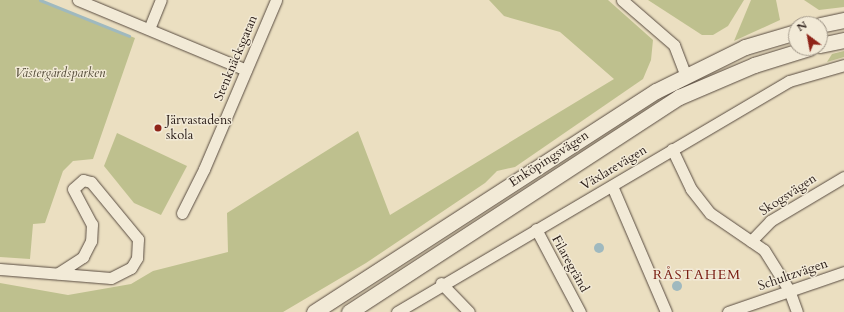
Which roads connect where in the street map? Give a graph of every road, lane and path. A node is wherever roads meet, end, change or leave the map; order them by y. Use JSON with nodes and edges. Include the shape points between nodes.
{"nodes":[{"id":1,"x":78,"y":0,"type":"edge"},
{"id":2,"x":161,"y":0,"type":"edge"},
{"id":3,"x":276,"y":0,"type":"edge"},
{"id":4,"x":622,"y":0,"type":"edge"},
{"id":5,"x":844,"y":20,"type":"edge"},
{"id":6,"x":828,"y":23,"type":"edge"},
{"id":7,"x":149,"y":29,"type":"junction"},
{"id":8,"x":788,"y":34,"type":"edge"},
{"id":9,"x":844,"y":40,"type":"edge"},
{"id":10,"x":828,"y":43,"type":"edge"},
{"id":11,"x":788,"y":55,"type":"edge"},
{"id":12,"x":844,"y":65,"type":"edge"},
{"id":13,"x":246,"y":70,"type":"junction"},
{"id":14,"x":686,"y":74,"type":"junction"},
{"id":15,"x":709,"y":83,"type":"junction"},
{"id":16,"x":679,"y":97,"type":"junction"},
{"id":17,"x":672,"y":149,"type":"junction"},
{"id":18,"x":844,"y":177,"type":"edge"},
{"id":19,"x":612,"y":186,"type":"junction"},
{"id":20,"x":182,"y":213,"type":"dead end"},
{"id":21,"x":536,"y":229,"type":"junction"},
{"id":22,"x":751,"y":241,"type":"junction"},
{"id":23,"x":0,"y":269,"type":"edge"},
{"id":24,"x":844,"y":272,"type":"edge"},
{"id":25,"x":58,"y":273,"type":"junction"},
{"id":26,"x":441,"y":283,"type":"junction"},
{"id":27,"x":790,"y":290,"type":"junction"},
{"id":28,"x":402,"y":311,"type":"edge"},
{"id":29,"x":314,"y":312,"type":"edge"},
{"id":30,"x":349,"y":312,"type":"edge"},
{"id":31,"x":468,"y":312,"type":"edge"},
{"id":32,"x":580,"y":312,"type":"edge"},
{"id":33,"x":666,"y":312,"type":"edge"},
{"id":34,"x":728,"y":312,"type":"edge"},
{"id":35,"x":797,"y":312,"type":"edge"}],
"edges":[{"from":1,"to":7,"type":"street"},
{"from":2,"to":7,"type":"street"},
{"from":3,"to":13,"type":"street","name":"Stenknäcksgatan"},
{"from":4,"to":14,"type":"street","via":[[674,45]]},
{"from":5,"to":6,"type":"main road"},
{"from":7,"to":13,"type":"street"},
{"from":8,"to":14,"type":"main road","name":"Enköpingsvägen","via":[[745,47]]},
{"from":9,"to":10,"type":"main road"},
{"from":11,"to":15,"type":"main road","name":"Enköpingsvägen"},
{"from":12,"to":17,"type":"street","name":"Växlarevägen","via":[[789,81]]},
{"from":13,"to":20,"type":"street","name":"Stenknäcksgatan"},
{"from":14,"to":15,"type":"main road"},
{"from":14,"to":16,"type":"main road"},
{"from":14,"to":29,"type":"main road","name":"Enköpingsvägen"},
{"from":15,"to":16,"type":"main road","name":"Enköpingsvägen"},
{"from":16,"to":30,"type":"main road","name":"Enköpingsvägen"},
{"from":17,"to":19,"type":"street","name":"Växlarevägen"},
{"from":17,"to":22,"type":"street","via":[[692,188],[710,213],[721,224]]},
{"from":18,"to":22,"type":"street","name":"Skogsvägen","via":[[770,221]]},
{"from":19,"to":21,"type":"street","name":"Växlarevägen"},
{"from":19,"to":33,"type":"street"},
{"from":21,"to":26,"type":"street","name":"Växlarevägen"},
{"from":21,"to":32,"type":"street","name":"Filaregränd"},
{"from":22,"to":27,"type":"street","via":[[764,250]]},
{"from":23,"to":25,"type":"street"},
{"from":24,"to":27,"type":"street","name":"Schultzvägen"},
{"from":25,"to":25,"type":"street","via":[[84,257],[91,241],[92,224],[73,189],[83,180],[91,182],[134,229],[138,239],[137,258],[122,275]]},
{"from":26,"to":28,"type":"street","name":"Växlarevägen"},
{"from":26,"to":31,"type":"street"},
{"from":27,"to":34,"type":"street","name":"Schultzvägen"},
{"from":27,"to":35,"type":"street"}]}
